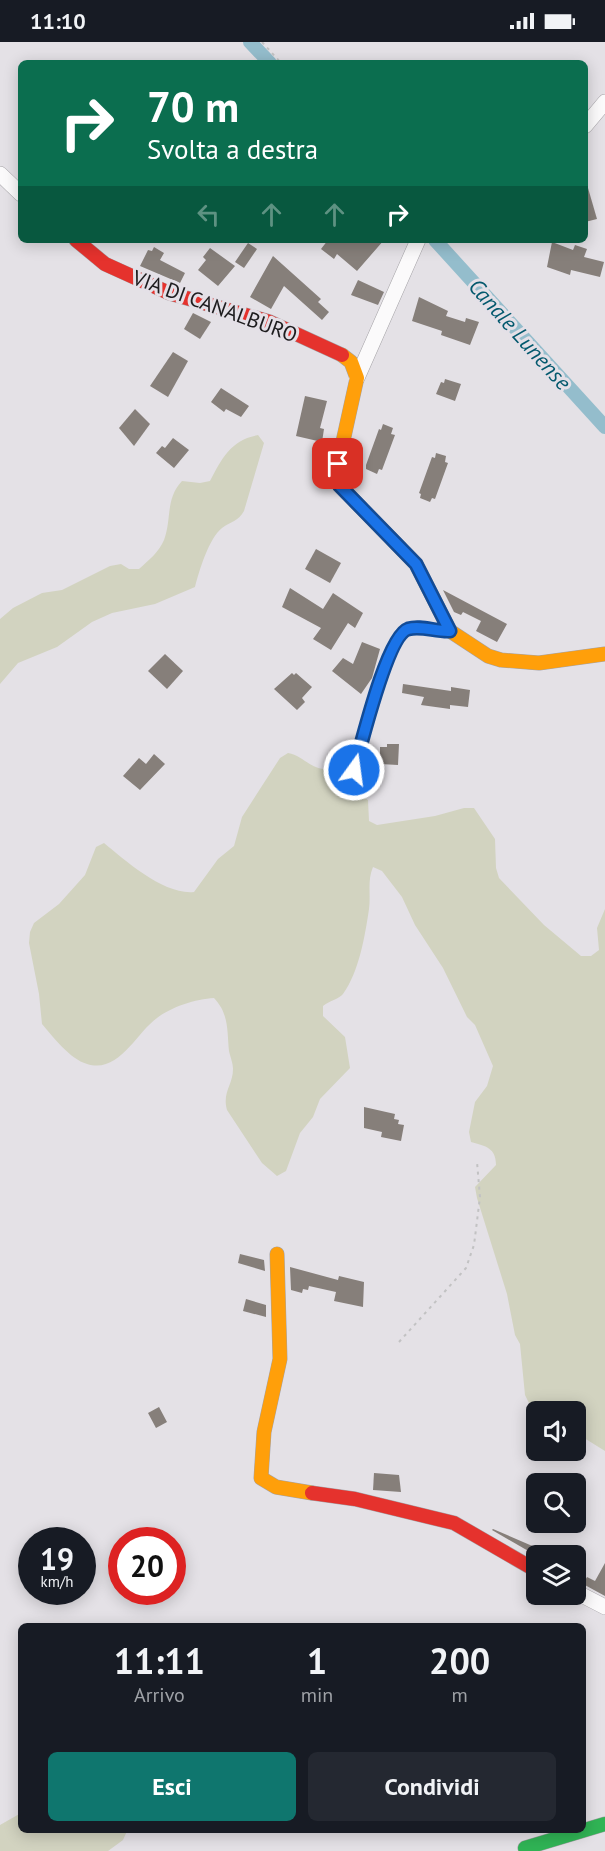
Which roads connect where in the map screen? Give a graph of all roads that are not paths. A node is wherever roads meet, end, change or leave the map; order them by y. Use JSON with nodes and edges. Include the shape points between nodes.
{"nodes":[{"id":1,"x":605,"y":102,"type":"edge"},
{"id":2,"x":588,"y":122,"type":"edge"},
{"id":3,"x":0,"y":174,"type":"edge"},
{"id":4,"x":18,"y":191,"type":"edge"},
{"id":5,"x":80,"y":243,"type":"edge"},
{"id":6,"x":417,"y":243,"type":"edge"},
{"id":7,"x":357,"y":378,"type":"junction"},
{"id":8,"x":450,"y":631,"type":"junction"},
{"id":9,"x":605,"y":654,"type":"edge"},
{"id":10,"x":354,"y":770,"type":"dead end"},
{"id":11,"x":277,"y":1254,"type":"dead end"},
{"id":12,"x":526,"y":1565,"type":"edge"},
{"id":13,"x":586,"y":1597,"type":"edge"},
{"id":14,"x":605,"y":1607,"type":"edge"},
{"id":15,"x":605,"y":1824,"type":"edge"},
{"id":16,"x":586,"y":1830,"type":"edge"},
{"id":17,"x":575,"y":1833,"type":"edge"},
{"id":18,"x":527,"y":1851,"type":"edge"}],
"edges":[{"from":1,"to":2,"type":"street"},
{"from":3,"to":4,"type":"street"},
{"from":5,"to":7,"type":"street","name":"VIA DI CANALBURO","via":[[105,264],[169,294],[270,322],[344,356]]},
{"from":6,"to":7,"type":"street"},
{"from":7,"to":8,"type":"street","via":[[338,464],[339,485],[416,564]]},
{"from":8,"to":9,"type":"street","via":[[501,660],[539,663]]},
{"from":8,"to":10,"type":"lane","via":[[410,628],[398,637],[385,666]]},
{"from":11,"to":12,"type":"street","via":[[280,1359],[264,1432],[261,1478],[276,1487],[355,1499],[454,1523]]},
{"from":13,"to":14,"type":"street"},
{"from":15,"to":16,"type":"street"},
{"from":17,"to":18,"type":"street","via":[[525,1848]]}]}
